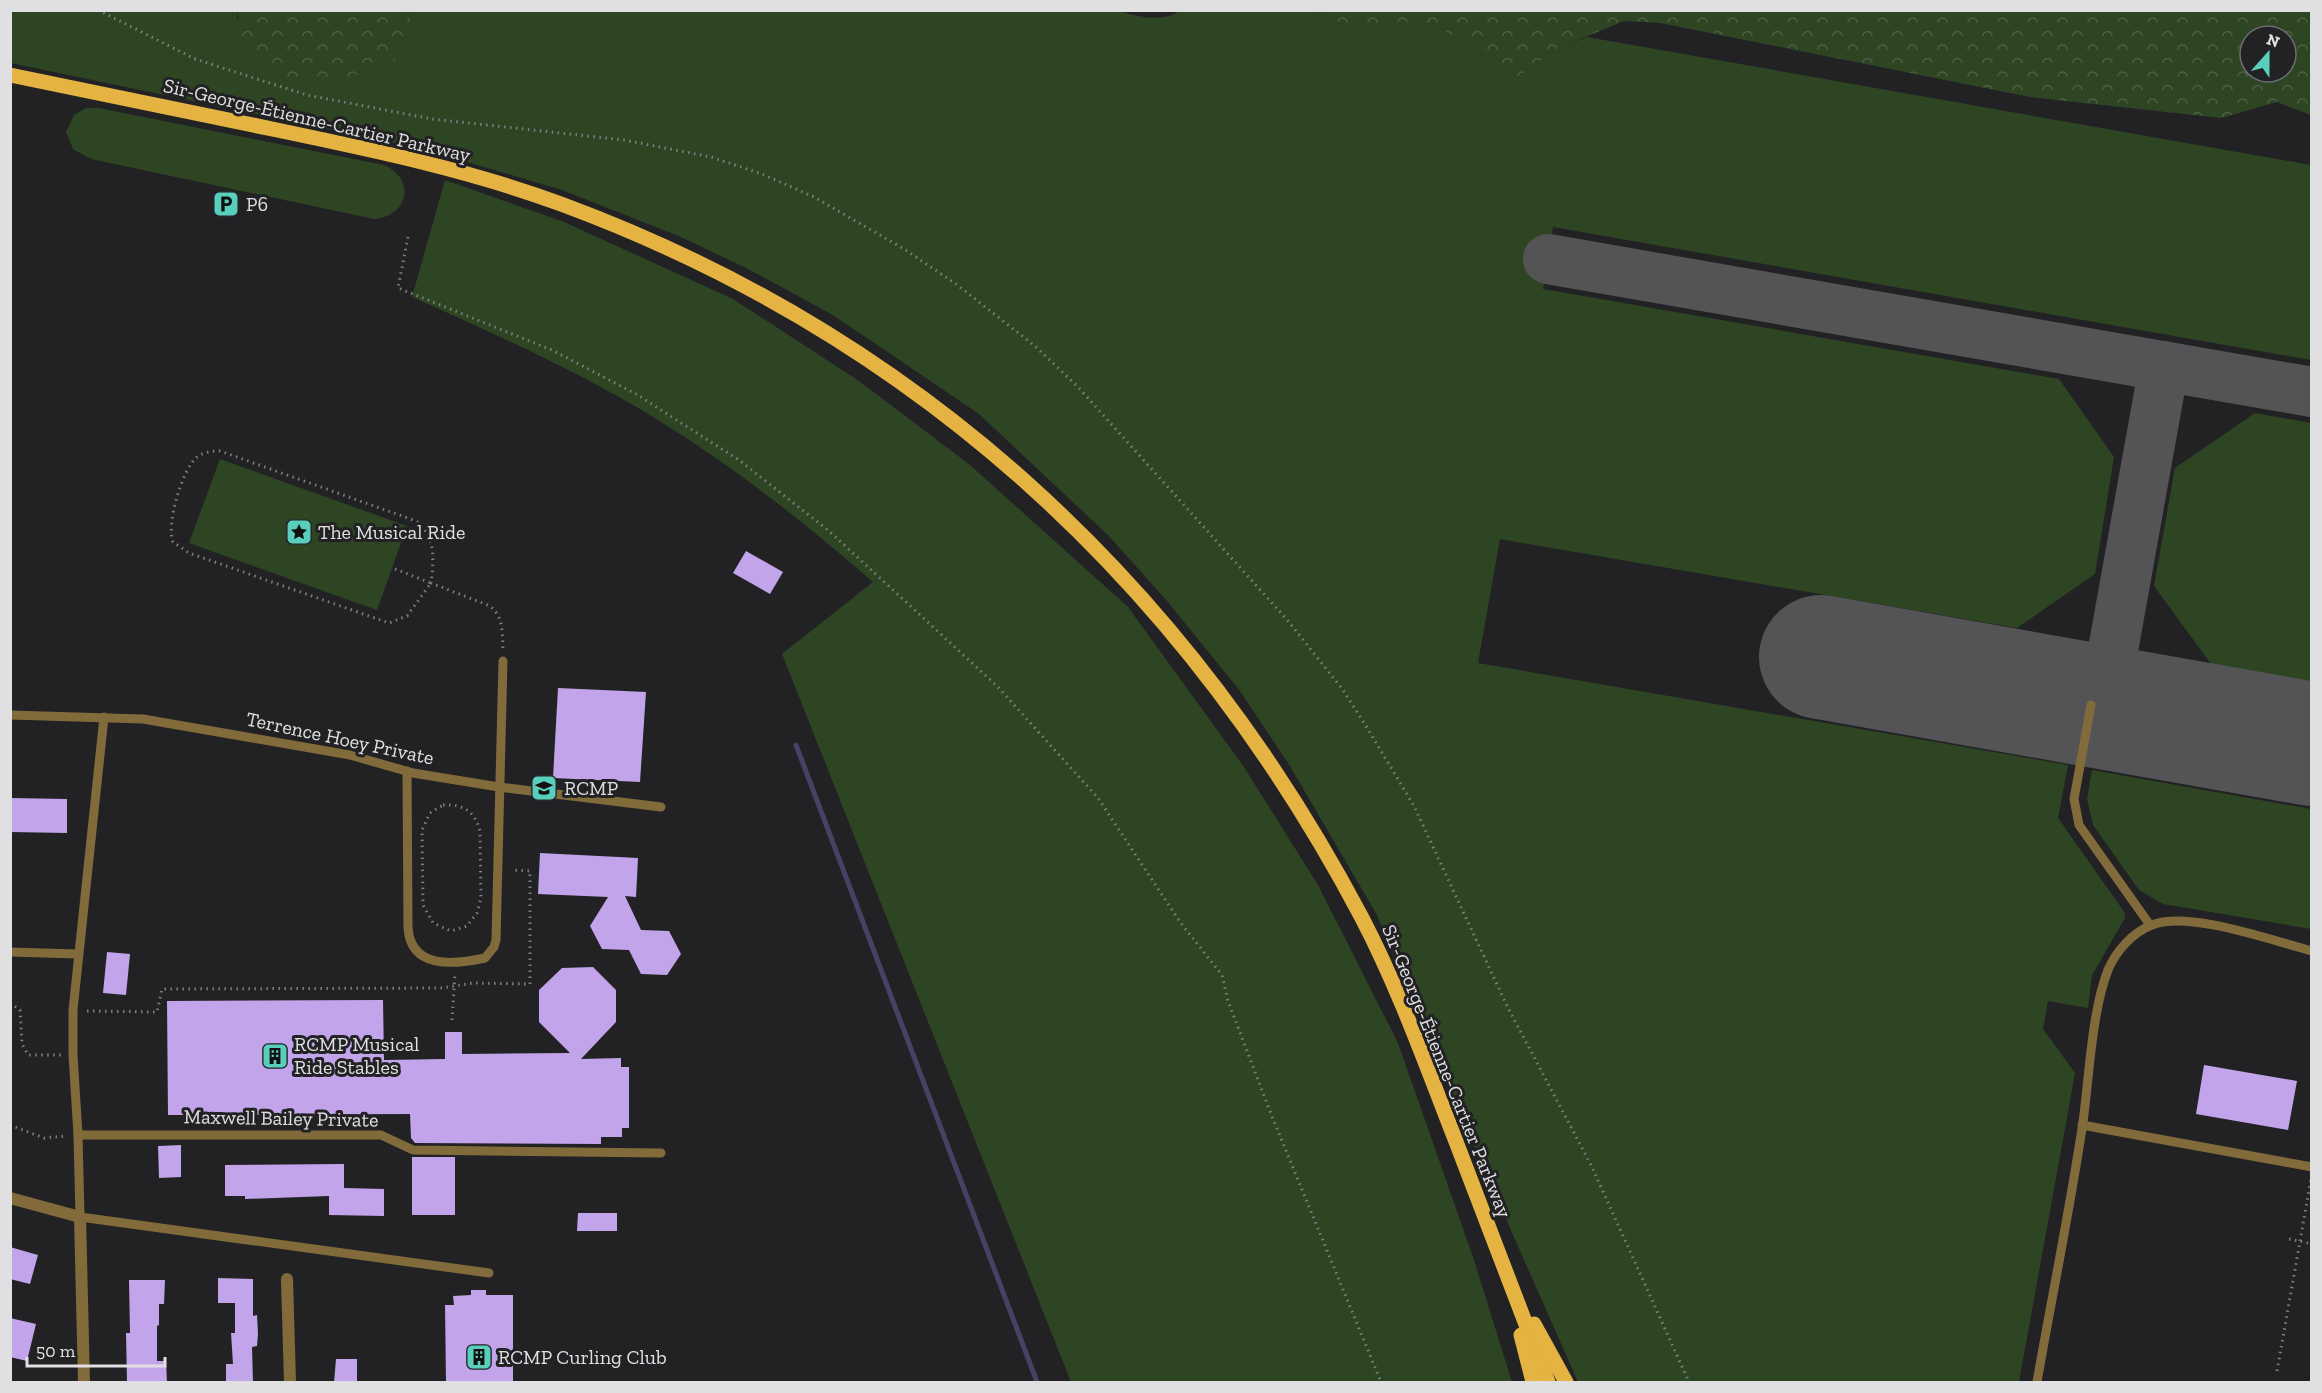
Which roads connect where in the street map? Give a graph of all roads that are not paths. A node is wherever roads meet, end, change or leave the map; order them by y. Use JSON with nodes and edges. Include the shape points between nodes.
{"nodes":[{"id":1,"x":10,"y":75,"type":"edge"},
{"id":2,"x":504,"y":661,"type":"road end"},
{"id":3,"x":2091,"y":705,"type":"dead end"},
{"id":4,"x":10,"y":715,"type":"edge"},
{"id":5,"x":104,"y":717,"type":"junction"},
{"id":6,"x":407,"y":771,"type":"junction"},
{"id":7,"x":499,"y":787,"type":"junction"},
{"id":8,"x":661,"y":807,"type":"dead end"},
{"id":9,"x":2150,"y":925,"type":"junction"},
{"id":10,"x":2312,"y":951,"type":"edge"},
{"id":11,"x":10,"y":952,"type":"edge"},
{"id":12,"x":77,"y":954,"type":"junction"},
{"id":13,"x":2082,"y":1125,"type":"junction"},
{"id":14,"x":78,"y":1135,"type":"junction"},
{"id":15,"x":661,"y":1153,"type":"dead end"},
{"id":16,"x":2312,"y":1167,"type":"edge"},
{"id":17,"x":10,"y":1198,"type":"edge"},
{"id":18,"x":80,"y":1216,"type":"junction"},
{"id":19,"x":1503,"y":1266,"type":"junction"},
{"id":20,"x":489,"y":1273,"type":"dead end"},
{"id":21,"x":287,"y":1279,"type":"dead end"},
{"id":22,"x":84,"y":1383,"type":"edge"},
{"id":23,"x":290,"y":1383,"type":"edge"},
{"id":24,"x":1533,"y":1383,"type":"edge"},
{"id":25,"x":1548,"y":1383,"type":"edge"},
{"id":26,"x":1566,"y":1383,"type":"edge"},
{"id":27,"x":2037,"y":1383,"type":"edge"}],
"edges":[{"from":1,"to":19,"type":"main road","name":"Sir-George-Étienne-Cartier Parkway","via":[[422,160],[558,202],[676,250],[785,306],[894,376],[966,431],[1031,485],[1124,576],[1182,642],[1276,772],[1384,964]]},
{"from":2,"to":7,"type":"lane"},
{"from":3,"to":9,"type":"lane","via":[[2074,798],[2079,825]]},
{"from":4,"to":5,"type":"lane","name":"Terrence Hoey Private"},
{"from":5,"to":6,"type":"lane","name":"Terrence Hoey Private","via":[[143,719],[350,755]]},
{"from":5,"to":12,"type":"lane"},
{"from":6,"to":7,"type":"lane","name":"Terrence Hoey Private"},
{"from":6,"to":7,"type":"lane","via":[[410,944],[424,959],[485,958],[494,947]]},
{"from":7,"to":8,"type":"lane","name":"Terrence Hoey Private"},
{"from":9,"to":10,"type":"lane","via":[[2175,921],[2202,923]]},
{"from":9,"to":13,"type":"lane","via":[[2121,949],[2108,970]]},
{"from":11,"to":12,"type":"lane"},
{"from":12,"to":14,"type":"lane","via":[[73,1055]]},
{"from":13,"to":16,"type":"lane"},
{"from":13,"to":27,"type":"lane"},
{"from":14,"to":15,"type":"lane","name":"Maxwell Bailey Private","via":[[381,1135],[413,1150]]},
{"from":14,"to":18,"type":"lane"},
{"from":17,"to":18,"type":"street"},
{"from":18,"to":20,"type":"lane"},
{"from":18,"to":22,"type":"street"},
{"from":19,"to":24,"type":"main road"},
{"from":19,"to":25,"type":"main road","name":"Sir-George-Étienne-Cartier Parkway"},
{"from":19,"to":26,"type":"main road"},
{"from":21,"to":23,"type":"street"}]}
